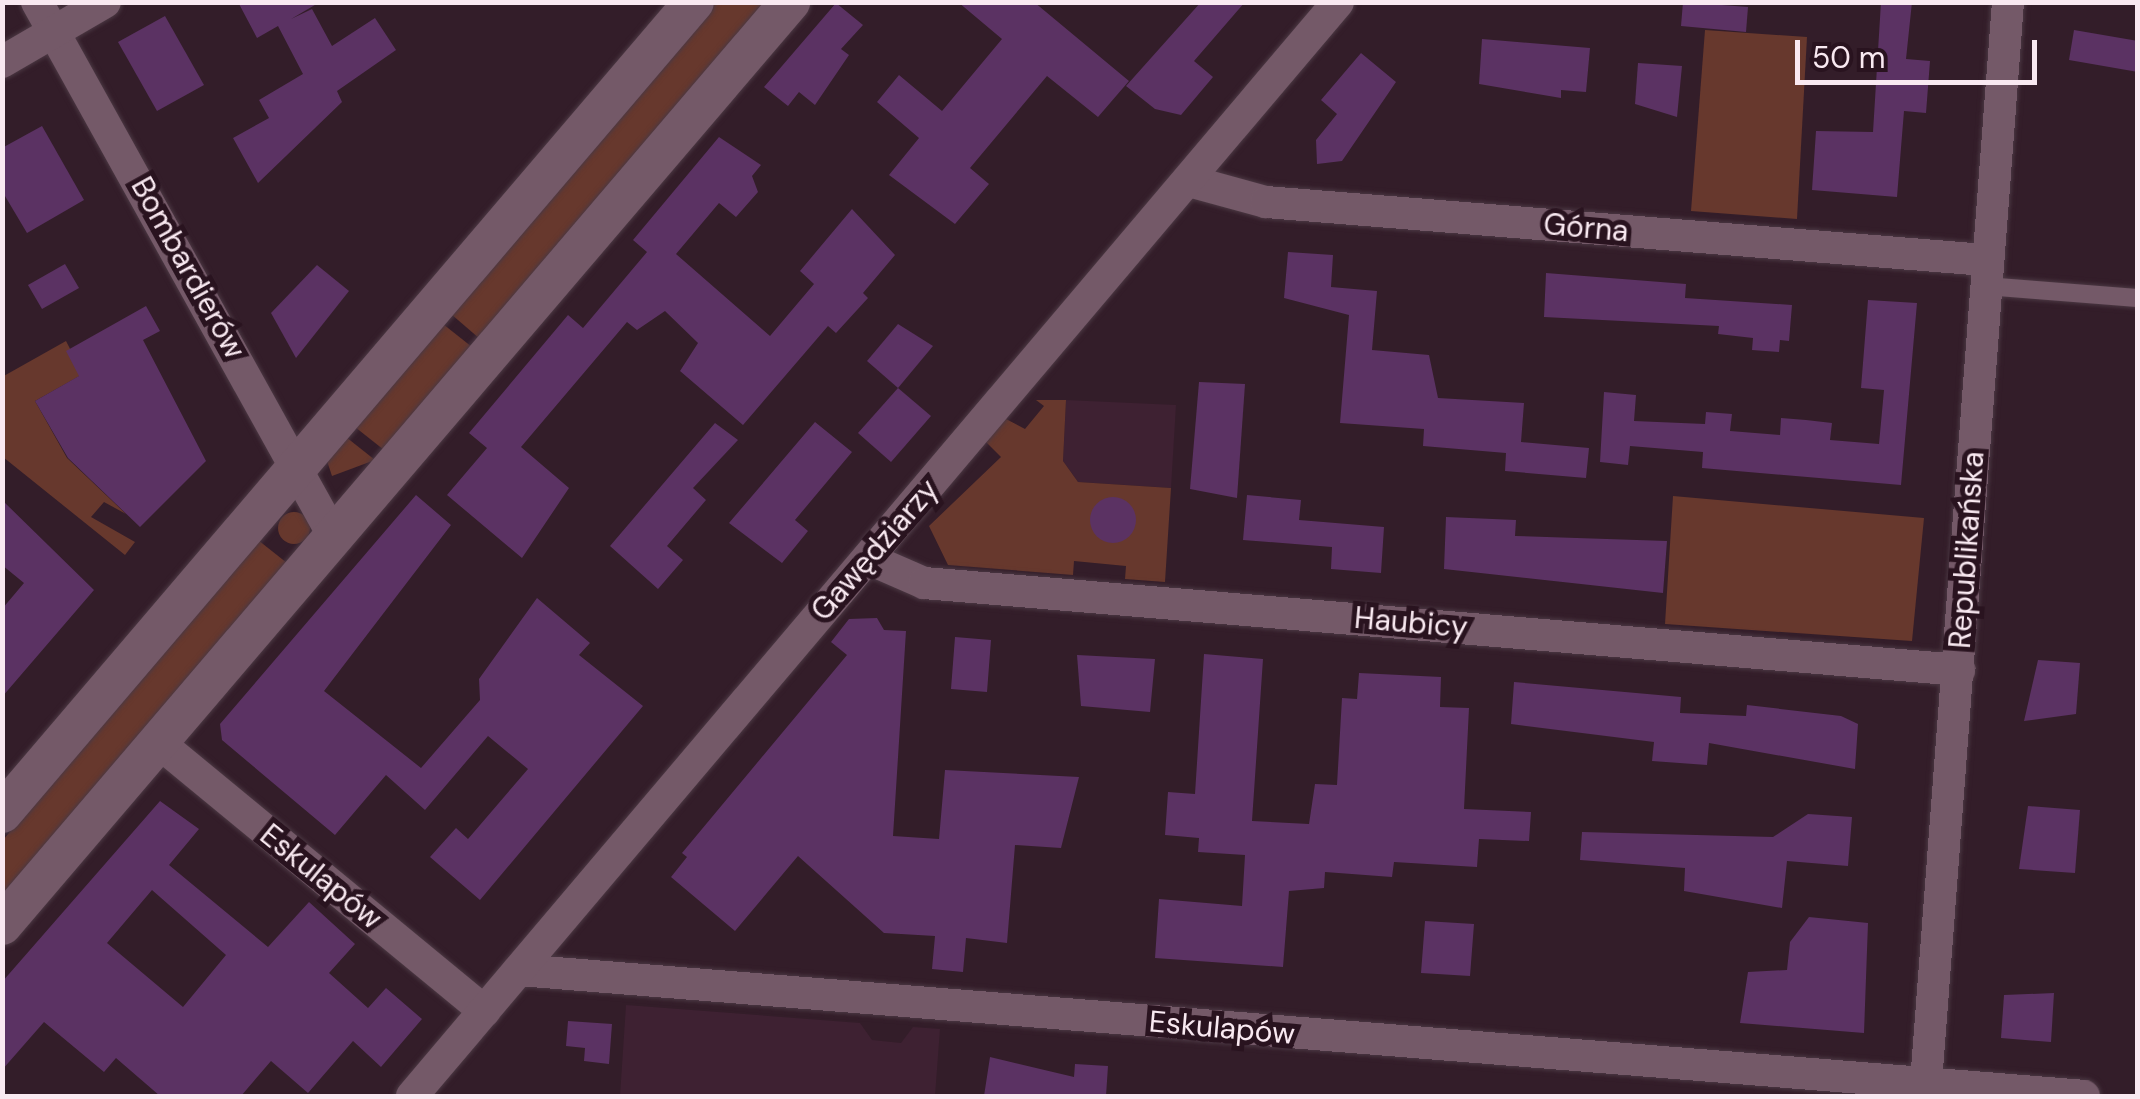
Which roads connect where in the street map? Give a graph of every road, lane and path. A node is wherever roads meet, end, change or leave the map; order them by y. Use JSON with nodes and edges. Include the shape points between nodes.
{"nodes":[{"id":1,"x":37,"y":2,"type":"edge"},
{"id":2,"x":105,"y":2,"type":"edge"},
{"id":3,"x":694,"y":2,"type":"edge"},
{"id":4,"x":790,"y":2,"type":"edge"},
{"id":5,"x":1338,"y":2,"type":"edge"},
{"id":6,"x":2008,"y":2,"type":"edge"},
{"id":7,"x":56,"y":32,"type":"junction"},
{"id":8,"x":2,"y":62,"type":"edge"},
{"id":9,"x":1189,"y":181,"type":"junction"},
{"id":10,"x":1986,"y":273,"type":"junction"},
{"id":11,"x":2138,"y":298,"type":"edge"},
{"id":12,"x":298,"y":467,"type":"junction"},
{"id":13,"x":334,"y":536,"type":"junction"},
{"id":14,"x":868,"y":559,"type":"junction"},
{"id":15,"x":1959,"y":670,"type":"junction"},
{"id":16,"x":158,"y":742,"type":"junction"},
{"id":17,"x":2,"y":814,"type":"edge"},
{"id":18,"x":2,"y":926,"type":"edge"},
{"id":19,"x":519,"y":970,"type":"junction"},
{"id":20,"x":484,"y":1012,"type":"junction"},
{"id":21,"x":1925,"y":1091,"type":"edge"},
{"id":22,"x":412,"y":1096,"type":"edge"},
{"id":23,"x":2084,"y":1096,"type":"edge"}],
"edges":[{"from":1,"to":7,"type":"street","name":"Bombardierów"},
{"from":2,"to":7,"type":"street"},
{"from":3,"to":12,"type":"street"},
{"from":4,"to":13,"type":"street"},
{"from":5,"to":9,"type":"street","name":"Gawędziarzy"},
{"from":6,"to":10,"type":"street","name":"Republikańska"},
{"from":7,"to":8,"type":"street"},
{"from":7,"to":12,"type":"street","name":"Bombardierów"},
{"from":9,"to":10,"type":"street","name":"Górna","via":[[1266,202]]},
{"from":9,"to":14,"type":"street","name":"Gawędziarzy"},
{"from":10,"to":11,"type":"lane"},
{"from":10,"to":15,"type":"street","name":"Republikańska"},
{"from":12,"to":13,"type":"street","name":"Bombardierów"},
{"from":12,"to":17,"type":"street"},
{"from":13,"to":16,"type":"street"},
{"from":14,"to":15,"type":"street","name":"Haubicy","via":[[924,584]]},
{"from":14,"to":19,"type":"street","name":"Gawędziarzy"},
{"from":15,"to":21,"type":"street","name":"Republikańska"},
{"from":16,"to":18,"type":"street"},
{"from":16,"to":20,"type":"street","name":"Eskulapów"},
{"from":19,"to":20,"type":"street","name":"Gawędziarzy"},
{"from":19,"to":21,"type":"street","name":"Eskulapów"},
{"from":20,"to":22,"type":"street","name":"Gawędziarzy"},
{"from":21,"to":23,"type":"street","name":"Eskulapów"}]}
